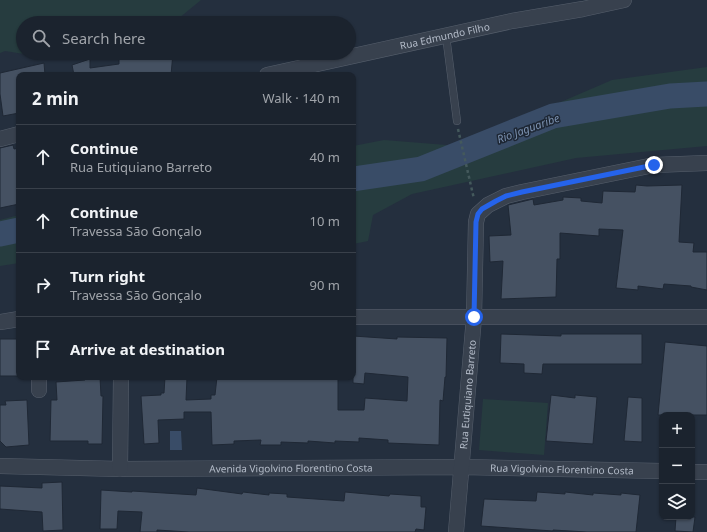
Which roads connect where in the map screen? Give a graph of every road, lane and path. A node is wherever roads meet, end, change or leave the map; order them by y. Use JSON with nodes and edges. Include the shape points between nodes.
{"nodes":[{"id":1,"x":624,"y":0,"type":"edge"},
{"id":2,"x":446,"y":36,"type":"junction"},
{"id":3,"x":356,"y":56,"type":"edge"},
{"id":4,"x":336,"y":60,"type":"edge"},
{"id":5,"x":281,"y":72,"type":"edge"},
{"id":6,"x":457,"y":121,"type":"joint"},
{"id":7,"x":16,"y":135,"type":"edge"},
{"id":8,"x":0,"y":139,"type":"edge"},
{"id":9,"x":707,"y":163,"type":"edge"},
{"id":10,"x":470,"y":185,"type":"dead end"},
{"id":11,"x":356,"y":317,"type":"edge"},
{"id":12,"x":474,"y":317,"type":"junction"},
{"id":13,"x":707,"y":317,"type":"edge"},
{"id":14,"x":16,"y":319,"type":"edge"},
{"id":15,"x":0,"y":322,"type":"edge"},
{"id":16,"x":121,"y":380,"type":"edge"},
{"id":17,"x":0,"y":466,"type":"edge"},
{"id":18,"x":462,"y":468,"type":"junction"},
{"id":19,"x":120,"y":469,"type":"junction"},
{"id":20,"x":659,"y":471,"type":"edge"},
{"id":21,"x":695,"y":472,"type":"edge"},
{"id":22,"x":707,"y":472,"type":"edge"},
{"id":23,"x":456,"y":532,"type":"edge"}],
"edges":[{"from":1,"to":2,"type":"street","name":"Rua Edmundo Filho"},
{"from":2,"to":3,"type":"street","name":"Rua Edmundo Filho"},
{"from":2,"to":6,"type":"lane"},
{"from":4,"to":5,"type":"street","name":"Rua Edmundo Filho"},
{"from":6,"to":10,"type":"path"},
{"from":7,"to":8,"type":"street"},
{"from":9,"to":12,"type":"street","name":"Rua Eutiquiano Barreto","via":[[654,165],[506,196],[482,209],[476,222]]},
{"from":11,"to":12,"type":"street"},
{"from":12,"to":13,"type":"street"},
{"from":12,"to":18,"type":"street","name":"Rua Eutiquiano Barreto"},
{"from":14,"to":15,"type":"street"},
{"from":16,"to":19,"type":"street"},
{"from":17,"to":19,"type":"street"},
{"from":18,"to":19,"type":"street","name":"Avenida Vigolvino Florentino Costa"},
{"from":18,"to":20,"type":"street","name":"Rua Vigolvino Florentino Costa"},
{"from":18,"to":23,"type":"street","name":"Rua Eutiquiano Barreto"},
{"from":21,"to":22,"type":"street"}]}
